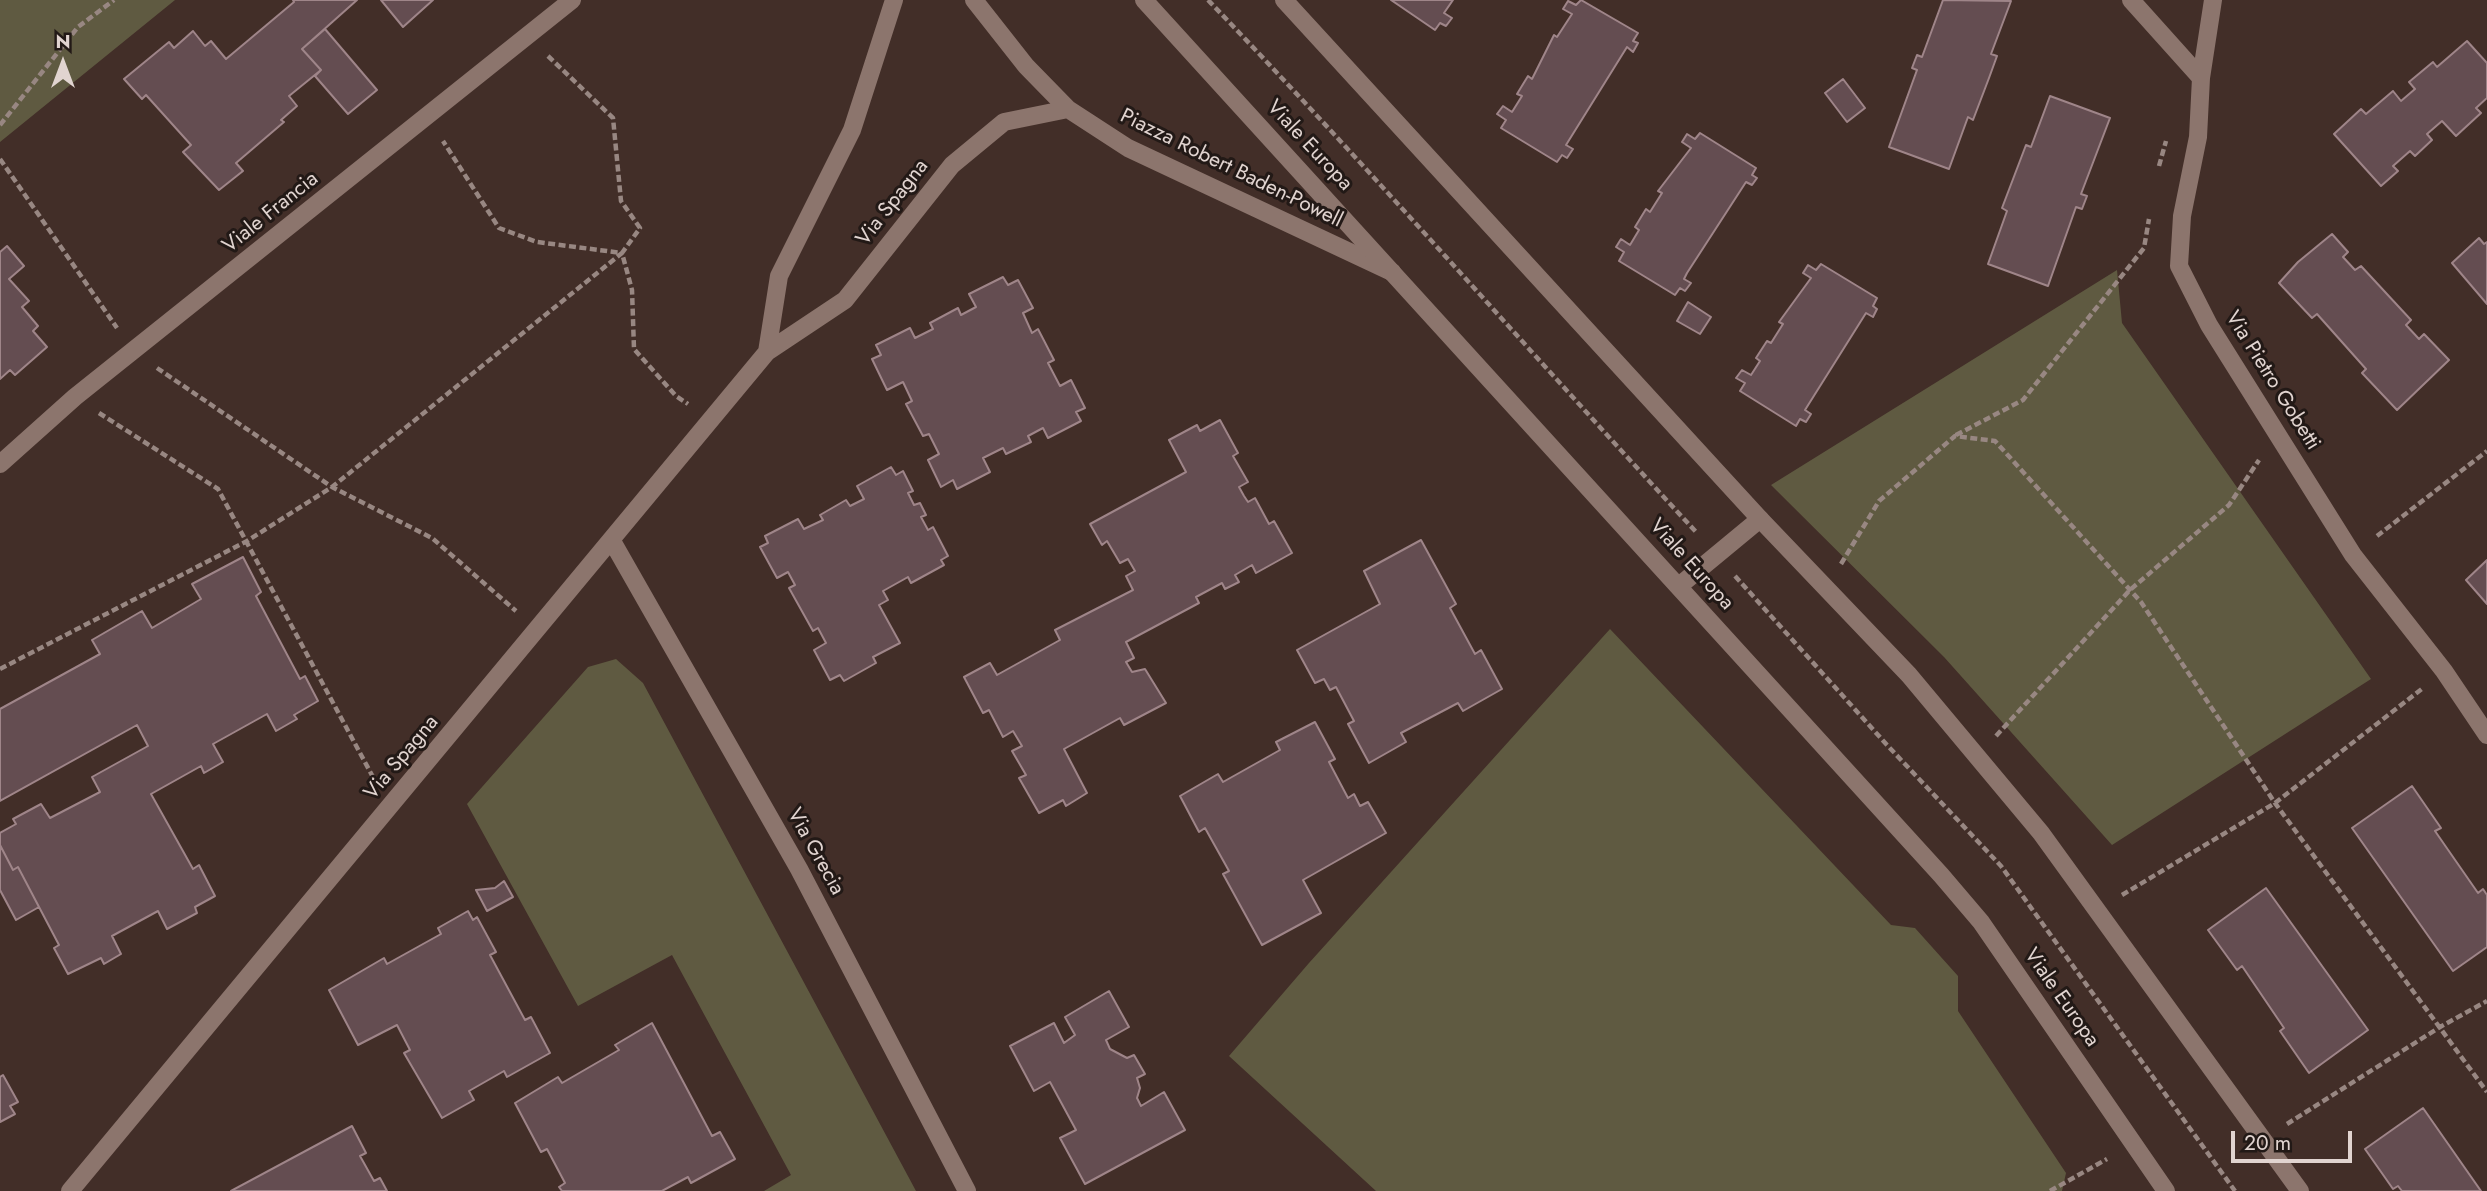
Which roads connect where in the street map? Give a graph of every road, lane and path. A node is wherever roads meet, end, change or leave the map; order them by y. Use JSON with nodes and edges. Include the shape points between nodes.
{"nodes":[{"id":1,"x":114,"y":0,"type":"edge"},
{"id":2,"x":572,"y":0,"type":"edge"},
{"id":3,"x":894,"y":0,"type":"edge"},
{"id":4,"x":974,"y":0,"type":"edge"},
{"id":5,"x":1144,"y":0,"type":"edge"},
{"id":6,"x":1208,"y":0,"type":"edge"},
{"id":7,"x":1284,"y":0,"type":"edge"},
{"id":8,"x":2131,"y":0,"type":"edge"},
{"id":9,"x":2213,"y":0,"type":"edge"},
{"id":10,"x":527,"y":36,"type":"junction"},
{"id":11,"x":2201,"y":78,"type":"junction"},
{"id":12,"x":1068,"y":109,"type":"junction"},
{"id":13,"x":427,"y":116,"type":"junction"},
{"id":14,"x":0,"y":125,"type":"edge"},
{"id":15,"x":2169,"y":136,"type":"dead end"},
{"id":16,"x":0,"y":159,"type":"edge"},
{"id":17,"x":2158,"y":173,"type":"dead end"},
{"id":18,"x":2151,"y":210,"type":"dead end"},
{"id":19,"x":622,"y":253,"type":"junction"},
{"id":20,"x":1394,"y":272,"type":"junction"},
{"id":21,"x":133,"y":351,"type":"junction"},
{"id":22,"x":767,"y":352,"type":"junction"},
{"id":23,"x":75,"y":397,"type":"junction"},
{"id":24,"x":712,"y":420,"type":"junction"},
{"id":25,"x":2276,"y":432,"type":"junction"},
{"id":26,"x":1955,"y":436,"type":"junction"},
{"id":27,"x":2487,"y":451,"type":"edge"},
{"id":28,"x":0,"y":464,"type":"edge"},
{"id":29,"x":332,"y":486,"type":"junction"},
{"id":30,"x":1760,"y":519,"type":"junction"},
{"id":31,"x":247,"y":541,"type":"junction"},
{"id":32,"x":612,"y":541,"type":"junction"},
{"id":33,"x":1716,"y":555,"type":"junction"},
{"id":34,"x":2353,"y":555,"type":"junction"},
{"id":35,"x":1679,"y":586,"type":"junction"},
{"id":36,"x":1827,"y":589,"type":"junction"},
{"id":37,"x":2130,"y":590,"type":"junction"},
{"id":38,"x":538,"y":630,"type":"junction"},
{"id":39,"x":0,"y":669,"type":"edge"},
{"id":40,"x":2444,"y":671,"type":"junction"},
{"id":41,"x":2487,"y":735,"type":"edge"},
{"id":42,"x":1977,"y":758,"type":"junction"},
{"id":43,"x":2275,"y":803,"type":"junction"},
{"id":44,"x":390,"y":808,"type":"junction"},
{"id":45,"x":2097,"y":909,"type":"junction"},
{"id":46,"x":2487,"y":1001,"type":"edge"},
{"id":47,"x":2440,"y":1027,"type":"junction"},
{"id":48,"x":2487,"y":1092,"type":"edge"},
{"id":49,"x":2263,"y":1140,"type":"junction"},
{"id":50,"x":2135,"y":1144,"type":"junction"},
{"id":51,"x":2160,"y":1189,"type":"edge"},
{"id":52,"x":70,"y":1191,"type":"edge"},
{"id":53,"x":967,"y":1191,"type":"edge"},
{"id":54,"x":2050,"y":1191,"type":"edge"},
{"id":55,"x":2235,"y":1191,"type":"edge"},
{"id":56,"x":2300,"y":1191,"type":"edge"}],
"edges":[{"from":1,"to":14,"type":"path","via":[[78,27]]},
{"from":2,"to":10,"type":"street","name":"Viale Francia"},
{"from":3,"to":22,"type":"street","name":"Via Spagna","via":[[852,131],[779,276]]},
{"from":4,"to":12,"type":"street","name":"Piazza Robert Baden-Powell","via":[[1026,66]]},
{"from":5,"to":20,"type":"street","name":"Viale Europa"},
{"from":6,"to":33,"type":"path","via":[[1335,132]]},
{"from":7,"to":30,"type":"street"},
{"from":8,"to":11,"type":"street"},
{"from":9,"to":11,"type":"street","name":"Via Pietro Gobetti"},
{"from":10,"to":13,"type":"street","name":"Viale Francia"},
{"from":10,"to":19,"type":"path","via":[[613,118],[621,201],[640,228]]},
{"from":11,"to":25,"type":"street","name":"Via Pietro Gobetti","via":[[2198,137],[2182,216],[2179,266],[2209,325]]},
{"from":12,"to":20,"type":"street","name":"Piazza Robert Baden-Powell","via":[[1128,148]]},
{"from":12,"to":22,"type":"street","name":"Via Spagna","via":[[1004,122],[952,165],[845,300]]},
{"from":13,"to":19,"type":"path","via":[[499,228],[537,242]]},
{"from":13,"to":21,"type":"street","name":"Viale Francia"},
{"from":15,"to":17,"type":"path","via":[[2162,147]]},
{"from":16,"to":21,"type":"path"},
{"from":18,"to":26,"type":"path","via":[[2144,248],[2023,400]]},
{"from":19,"to":24,"type":"path","via":[[632,290],[634,349],[676,396]]},
{"from":19,"to":29,"type":"path"},
{"from":20,"to":35,"type":"street","name":"Viale Europa"},
{"from":21,"to":23,"type":"street","name":"Viale Francia"},
{"from":21,"to":29,"type":"path"},
{"from":22,"to":24,"type":"street","name":"Via Spagna"},
{"from":23,"to":28,"type":"street","name":"Viale Francia"},
{"from":23,"to":31,"type":"path","via":[[218,489]]},
{"from":24,"to":32,"type":"street","name":"Via Spagna"},
{"from":25,"to":34,"type":"street","name":"Via Pietro Gobetti"},
{"from":25,"to":37,"type":"path","via":[[2229,505]]},
{"from":26,"to":36,"type":"path","via":[[1879,501]]},
{"from":26,"to":37,"type":"path","via":[[1995,441]]},
{"from":27,"to":34,"type":"path"},
{"from":29,"to":31,"type":"path"},
{"from":29,"to":38,"type":"path","via":[[432,538]]},
{"from":30,"to":33,"type":"street"},
{"from":30,"to":36,"type":"street"},
{"from":31,"to":39,"type":"path"},
{"from":31,"to":44,"type":"path"},
{"from":32,"to":38,"type":"street","name":"Via Spagna"},
{"from":32,"to":53,"type":"street","name":"Via Grecia","via":[[799,869]]},
{"from":33,"to":35,"type":"street"},
{"from":33,"to":55,"type":"path","via":[[2001,866]]},
{"from":34,"to":40,"type":"street","name":"Via Pietro Gobetti"},
{"from":35,"to":50,"type":"street","name":"Viale Europa","via":[[1981,922]]},
{"from":36,"to":42,"type":"street","via":[[1909,675]]},
{"from":37,"to":42,"type":"path"},
{"from":37,"to":43,"type":"path"},
{"from":38,"to":44,"type":"street","name":"Via Spagna"},
{"from":40,"to":41,"type":"street","name":"Via Pietro Gobetti"},
{"from":40,"to":43,"type":"path"},
{"from":42,"to":45,"type":"street"},
{"from":43,"to":45,"type":"path"},
{"from":43,"to":47,"type":"path"},
{"from":44,"to":52,"type":"street","name":"Via Spagna"},
{"from":45,"to":49,"type":"street"},
{"from":46,"to":47,"type":"path"},
{"from":47,"to":48,"type":"path"},
{"from":47,"to":49,"type":"path"},
{"from":49,"to":56,"type":"street"},
{"from":50,"to":51,"type":"street","name":"Viale Europa"},
{"from":50,"to":54,"type":"path"}]}
